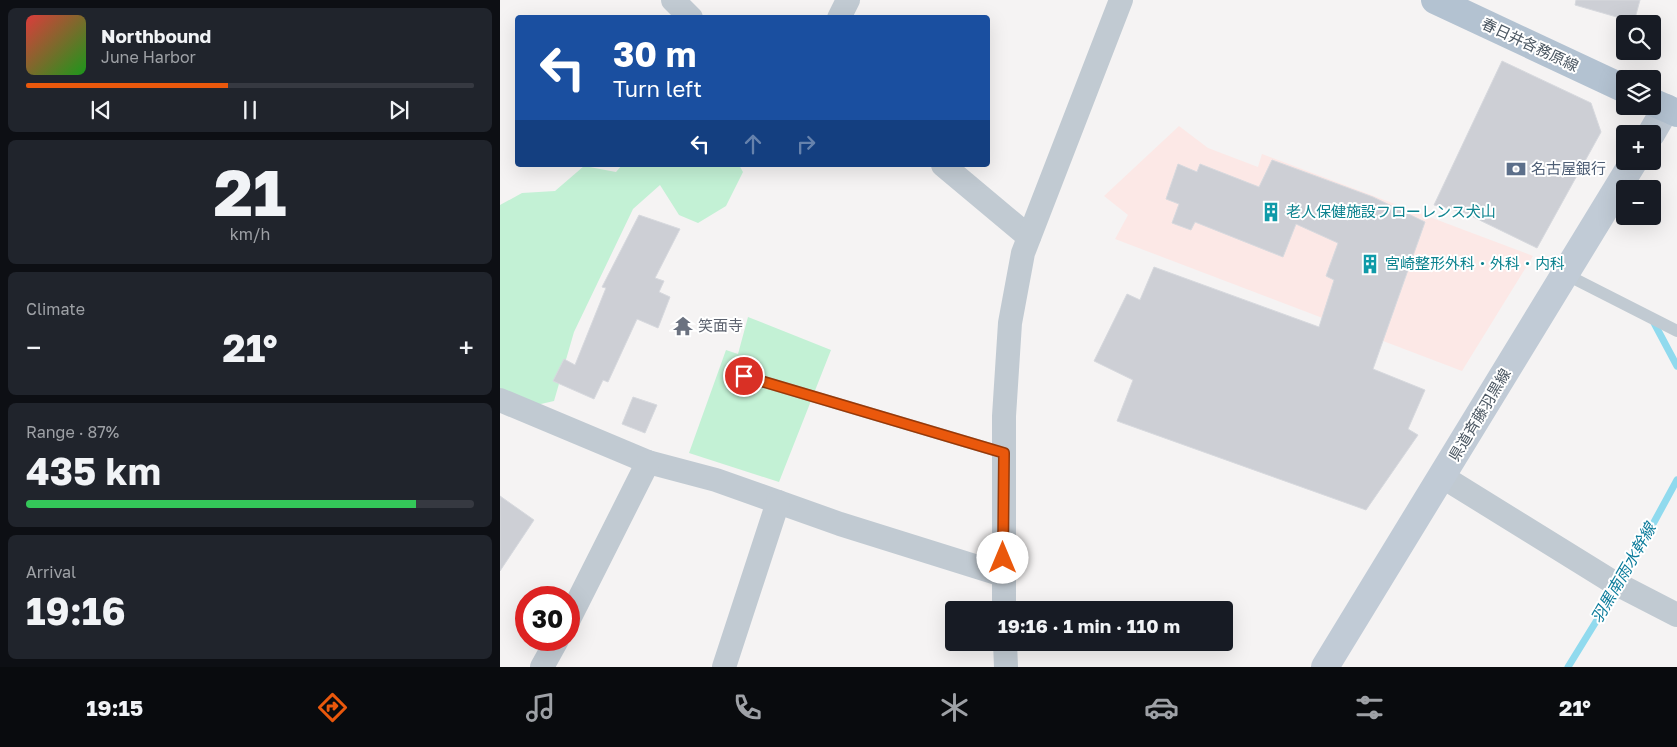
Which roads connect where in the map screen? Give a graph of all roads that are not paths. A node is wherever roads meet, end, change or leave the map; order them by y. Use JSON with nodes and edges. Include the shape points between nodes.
{"nodes":[{"id":1,"x":672,"y":0,"type":"edge"},
{"id":2,"x":848,"y":0,"type":"edge"},
{"id":3,"x":1121,"y":0,"type":"edge"},
{"id":4,"x":1435,"y":0,"type":"edge"},
{"id":5,"x":688,"y":15,"type":"edge"},
{"id":6,"x":840,"y":15,"type":"edge"},
{"id":7,"x":1616,"y":85,"type":"edge"},
{"id":8,"x":1665,"y":108,"type":"edge"},
{"id":9,"x":1655,"y":125,"type":"edge"},
{"id":10,"x":945,"y":167,"type":"edge"},
{"id":11,"x":1628,"y":170,"type":"edge"},
{"id":12,"x":1029,"y":237,"type":"junction"},
{"id":13,"x":1564,"y":274,"type":"junction"},
{"id":14,"x":1677,"y":330,"type":"edge"},
{"id":15,"x":744,"y":376,"type":"dead end"},
{"id":16,"x":500,"y":400,"type":"edge"},
{"id":17,"x":1004,"y":453,"type":"junction"},
{"id":18,"x":648,"y":462,"type":"junction"},
{"id":19,"x":1443,"y":477,"type":"junction"},
{"id":20,"x":778,"y":502,"type":"junction"},
{"id":21,"x":1003,"y":575,"type":"junction"},
{"id":22,"x":580,"y":598,"type":"edge"},
{"id":23,"x":1004,"y":601,"type":"edge"},
{"id":24,"x":1677,"y":615,"type":"edge"},
{"id":25,"x":551,"y":651,"type":"edge"},
{"id":26,"x":1005,"y":651,"type":"edge"},
{"id":27,"x":542,"y":667,"type":"edge"},
{"id":28,"x":724,"y":667,"type":"edge"},
{"id":29,"x":1006,"y":667,"type":"edge"},
{"id":30,"x":1325,"y":667,"type":"edge"}],
"edges":[{"from":1,"to":5,"type":"street"},
{"from":2,"to":6,"type":"street"},
{"from":3,"to":12,"type":"street"},
{"from":4,"to":7,"type":"main road","name":"春日井各務原線"},
{"from":8,"to":9,"type":"main road"},
{"from":10,"to":12,"type":"street"},
{"from":11,"to":13,"type":"main road","name":"県道斉藤羽黒線"},
{"from":12,"to":17,"type":"street","via":[[1010,323]]},
{"from":13,"to":14,"type":"lane"},
{"from":13,"to":19,"type":"main road","name":"県道斉藤羽黒線"},
{"from":15,"to":17,"type":"lane"},
{"from":16,"to":18,"type":"street"},
{"from":17,"to":21,"type":"street"},
{"from":18,"to":20,"type":"street","via":[[716,480]]},
{"from":18,"to":22,"type":"street"},
{"from":19,"to":24,"type":"street","via":[[1619,585]]},
{"from":19,"to":30,"type":"main road","name":"県道斉藤羽黒線"},
{"from":20,"to":21,"type":"street"},
{"from":20,"to":28,"type":"street"},
{"from":21,"to":23,"type":"street"},
{"from":25,"to":27,"type":"street"},
{"from":26,"to":29,"type":"street"}]}
